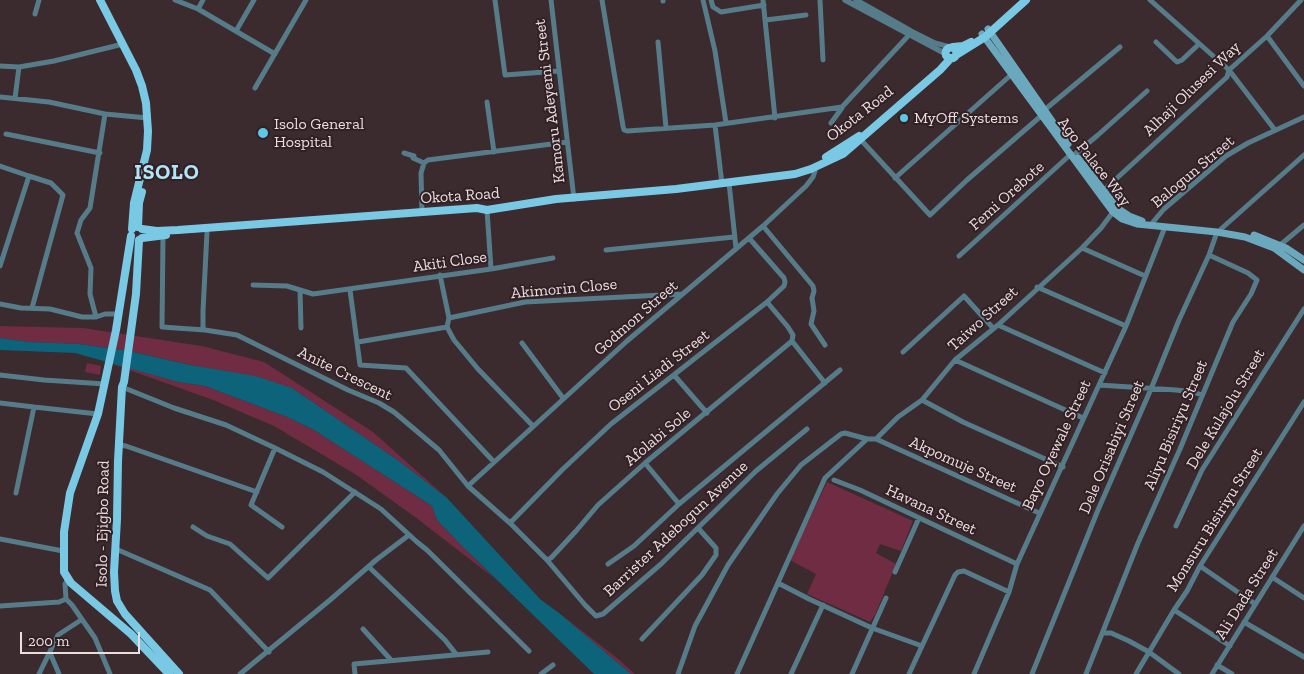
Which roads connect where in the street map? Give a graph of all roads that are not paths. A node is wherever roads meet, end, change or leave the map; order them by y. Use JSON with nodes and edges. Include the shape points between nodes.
{"nodes":[{"id":1,"x":39,"y":0,"type":"edge"},
{"id":2,"x":100,"y":0,"type":"edge"},
{"id":3,"x":104,"y":0,"type":"edge"},
{"id":4,"x":175,"y":0,"type":"edge"},
{"id":5,"x":203,"y":0,"type":"edge"},
{"id":6,"x":254,"y":0,"type":"edge"},
{"id":7,"x":306,"y":0,"type":"edge"},
{"id":8,"x":495,"y":0,"type":"edge"},
{"id":9,"x":551,"y":0,"type":"edge"},
{"id":10,"x":602,"y":0,"type":"edge"},
{"id":11,"x":703,"y":0,"type":"edge"},
{"id":12,"x":711,"y":0,"type":"edge"},
{"id":13,"x":820,"y":0,"type":"edge"},
{"id":14,"x":844,"y":0,"type":"edge"},
{"id":15,"x":856,"y":0,"type":"edge"},
{"id":16,"x":1020,"y":0,"type":"edge"},
{"id":17,"x":1026,"y":0,"type":"edge"},
{"id":18,"x":1150,"y":0,"type":"edge"},
{"id":19,"x":1301,"y":0,"type":"edge"},
{"id":20,"x":764,"y":3,"type":"edge"},
{"id":21,"x":1304,"y":5,"type":"edge"},
{"id":22,"x":1297,"y":6,"type":"junction"},
{"id":23,"x":198,"y":9,"type":"junction"},
{"id":24,"x":35,"y":14,"type":"dead end"},
{"id":25,"x":806,"y":15,"type":"dead end"},
{"id":26,"x":766,"y":20,"type":"junction"},
{"id":27,"x":236,"y":31,"type":"junction"},
{"id":28,"x":909,"y":33,"type":"junction"},
{"id":29,"x":986,"y":34,"type":"junction"},
{"id":30,"x":1267,"y":36,"type":"junction"},
{"id":31,"x":658,"y":42,"type":"dead end"},
{"id":32,"x":1156,"y":42,"type":"dead end"},
{"id":33,"x":123,"y":44,"type":"junction"},
{"id":34,"x":1199,"y":44,"type":"junction"},
{"id":35,"x":1120,"y":47,"type":"dead end"},
{"id":36,"x":950,"y":53,"type":"junction"},
{"id":37,"x":275,"y":54,"type":"junction"},
{"id":38,"x":823,"y":60,"type":"dead end"},
{"id":39,"x":0,"y":66,"type":"edge"},
{"id":40,"x":19,"y":67,"type":"junction"},
{"id":41,"x":558,"y":70,"type":"junction"},
{"id":42,"x":1229,"y":70,"type":"junction"},
{"id":43,"x":1012,"y":74,"type":"junction"},
{"id":44,"x":1304,"y":86,"type":"edge"},
{"id":45,"x":255,"y":88,"type":"dead end"},
{"id":46,"x":1147,"y":91,"type":"dead end"},
{"id":47,"x":0,"y":97,"type":"edge"},
{"id":48,"x":15,"y":98,"type":"junction"},
{"id":49,"x":487,"y":102,"type":"dead end"},
{"id":50,"x":842,"y":107,"type":"junction"},
{"id":51,"x":105,"y":114,"type":"junction"},
{"id":52,"x":1042,"y":114,"type":"junction"},
{"id":53,"x":1304,"y":117,"type":"edge"},
{"id":54,"x":148,"y":118,"type":"junction"},
{"id":55,"x":776,"y":118,"type":"junction"},
{"id":56,"x":831,"y":122,"type":"dead end"},
{"id":57,"x":726,"y":123,"type":"junction"},
{"id":58,"x":715,"y":125,"type":"junction"},
{"id":59,"x":666,"y":128,"type":"junction"},
{"id":60,"x":1275,"y":130,"type":"junction"},
{"id":61,"x":6,"y":134,"type":"dead end"},
{"id":62,"x":861,"y":140,"type":"junction"},
{"id":63,"x":567,"y":142,"type":"junction"},
{"id":64,"x":494,"y":152,"type":"junction"},
{"id":65,"x":100,"y":153,"type":"junction"},
{"id":66,"x":404,"y":153,"type":"dead end"},
{"id":67,"x":1073,"y":154,"type":"junction"},
{"id":68,"x":1304,"y":155,"type":"edge"},
{"id":69,"x":424,"y":163,"type":"junction"},
{"id":70,"x":0,"y":166,"type":"edge"},
{"id":71,"x":812,"y":169,"type":"junction"},
{"id":72,"x":30,"y":176,"type":"junction"},
{"id":73,"x":778,"y":176,"type":"junction"},
{"id":74,"x":896,"y":178,"type":"junction"},
{"id":75,"x":726,"y":183,"type":"junction"},
{"id":76,"x":1104,"y":190,"type":"junction"},
{"id":77,"x":574,"y":199,"type":"junction"},
{"id":78,"x":487,"y":210,"type":"junction"},
{"id":79,"x":1113,"y":212,"type":"junction"},
{"id":80,"x":422,"y":213,"type":"junction"},
{"id":81,"x":1153,"y":222,"type":"junction"},
{"id":82,"x":1304,"y":224,"type":"edge"},
{"id":83,"x":763,"y":226,"type":"junction"},
{"id":84,"x":1165,"y":228,"type":"junction"},
{"id":85,"x":1219,"y":230,"type":"junction"},
{"id":86,"x":207,"y":232,"type":"junction"},
{"id":87,"x":137,"y":233,"type":"junction"},
{"id":88,"x":163,"y":236,"type":"junction"},
{"id":89,"x":734,"y":237,"type":"junction"},
{"id":90,"x":749,"y":238,"type":"junction"},
{"id":91,"x":1279,"y":246,"type":"junction"},
{"id":92,"x":736,"y":248,"type":"junction"},
{"id":93,"x":1082,"y":248,"type":"junction"},
{"id":94,"x":606,"y":250,"type":"dead end"},
{"id":95,"x":1209,"y":255,"type":"junction"},
{"id":96,"x":959,"y":256,"type":"dead end"},
{"id":97,"x":553,"y":258,"type":"dead end"},
{"id":98,"x":1304,"y":260,"type":"edge"},
{"id":99,"x":0,"y":266,"type":"edge"},
{"id":100,"x":491,"y":269,"type":"junction"},
{"id":101,"x":1304,"y":270,"type":"edge"},
{"id":102,"x":440,"y":275,"type":"junction"},
{"id":103,"x":1146,"y":276,"type":"junction"},
{"id":104,"x":253,"y":285,"type":"dead end"},
{"id":105,"x":1037,"y":287,"type":"junction"},
{"id":106,"x":300,"y":290,"type":"junction"},
{"id":107,"x":350,"y":290,"type":"junction"},
{"id":108,"x":682,"y":294,"type":"junction"},
{"id":109,"x":767,"y":302,"type":"junction"},
{"id":110,"x":0,"y":304,"type":"edge"},
{"id":111,"x":32,"y":308,"type":"junction"},
{"id":112,"x":1304,"y":309,"type":"edge"},
{"id":113,"x":119,"y":314,"type":"junction"},
{"id":114,"x":96,"y":317,"type":"junction"},
{"id":115,"x":449,"y":318,"type":"junction"},
{"id":116,"x":998,"y":324,"type":"junction"},
{"id":117,"x":1126,"y":326,"type":"junction"},
{"id":118,"x":447,"y":327,"type":"junction"},
{"id":119,"x":301,"y":328,"type":"dead end"},
{"id":120,"x":993,"y":328,"type":"junction"},
{"id":121,"x":205,"y":330,"type":"junction"},
{"id":122,"x":792,"y":341,"type":"junction"},
{"id":123,"x":358,"y":342,"type":"junction"},
{"id":124,"x":522,"y":343,"type":"dead end"},
{"id":125,"x":825,"y":345,"type":"dead end"},
{"id":126,"x":903,"y":352,"type":"dead end"},
{"id":127,"x":955,"y":360,"type":"junction"},
{"id":128,"x":840,"y":370,"type":"dead end"},
{"id":129,"x":1104,"y":373,"type":"junction"},
{"id":130,"x":0,"y":375,"type":"edge"},
{"id":131,"x":674,"y":376,"type":"junction"},
{"id":132,"x":105,"y":381,"type":"junction"},
{"id":133,"x":825,"y":383,"type":"junction"},
{"id":134,"x":123,"y":385,"type":"junction"},
{"id":135,"x":1099,"y":385,"type":"junction"},
{"id":136,"x":1152,"y":389,"type":"junction"},
{"id":137,"x":1202,"y":395,"type":"junction"},
{"id":138,"x":563,"y":398,"type":"junction"},
{"id":139,"x":922,"y":400,"type":"junction"},
{"id":140,"x":1304,"y":402,"type":"edge"},
{"id":141,"x":0,"y":403,"type":"edge"},
{"id":142,"x":34,"y":407,"type":"junction"},
{"id":143,"x":707,"y":413,"type":"junction"},
{"id":144,"x":98,"y":414,"type":"junction"},
{"id":145,"x":1083,"y":418,"type":"junction"},
{"id":146,"x":533,"y":426,"type":"junction"},
{"id":147,"x":807,"y":429,"type":"dead end"},
{"id":148,"x":867,"y":439,"type":"junction"},
{"id":149,"x":876,"y":439,"type":"junction"},
{"id":150,"x":119,"y":445,"type":"junction"},
{"id":151,"x":275,"y":448,"type":"junction"},
{"id":152,"x":494,"y":462,"type":"junction"},
{"id":153,"x":645,"y":463,"type":"junction"},
{"id":154,"x":1062,"y":467,"type":"junction"},
{"id":155,"x":834,"y":480,"type":"dead end"},
{"id":156,"x":468,"y":486,"type":"junction"},
{"id":157,"x":257,"y":492,"type":"junction"},
{"id":158,"x":355,"y":492,"type":"junction"},
{"id":159,"x":16,"y":493,"type":"dead end"},
{"id":160,"x":678,"y":504,"type":"junction"},
{"id":161,"x":1039,"y":513,"type":"junction"},
{"id":162,"x":919,"y":518,"type":"junction"},
{"id":163,"x":510,"y":523,"type":"junction"},
{"id":164,"x":1176,"y":526,"type":"dead end"},
{"id":165,"x":1304,"y":526,"type":"edge"},
{"id":166,"x":193,"y":527,"type":"dead end"},
{"id":167,"x":282,"y":527,"type":"dead end"},
{"id":168,"x":698,"y":528,"type":"junction"},
{"id":169,"x":409,"y":535,"type":"junction"},
{"id":170,"x":1302,"y":535,"type":"edge"},
{"id":171,"x":0,"y":539,"type":"edge"},
{"id":172,"x":116,"y":549,"type":"junction"},
{"id":173,"x":63,"y":551,"type":"junction"},
{"id":174,"x":547,"y":560,"type":"junction"},
{"id":175,"x":608,"y":564,"type":"dead end"},
{"id":176,"x":1017,"y":564,"type":"junction"},
{"id":177,"x":1200,"y":566,"type":"junction"},
{"id":178,"x":369,"y":567,"type":"junction"},
{"id":179,"x":895,"y":572,"type":"dead end"},
{"id":180,"x":1272,"y":577,"type":"junction"},
{"id":181,"x":68,"y":579,"type":"junction"},
{"id":182,"x":778,"y":583,"type":"junction"},
{"id":183,"x":1009,"y":592,"type":"junction"},
{"id":184,"x":886,"y":598,"type":"dead end"},
{"id":185,"x":1304,"y":598,"type":"edge"},
{"id":186,"x":66,"y":599,"type":"junction"},
{"id":187,"x":1255,"y":604,"type":"junction"},
{"id":188,"x":823,"y":605,"type":"junction"},
{"id":189,"x":0,"y":606,"type":"edge"},
{"id":190,"x":1174,"y":610,"type":"junction"},
{"id":191,"x":125,"y":614,"type":"junction"},
{"id":192,"x":81,"y":620,"type":"junction"},
{"id":193,"x":116,"y":621,"type":"junction"},
{"id":194,"x":1244,"y":622,"type":"junction"},
{"id":195,"x":872,"y":628,"type":"junction"},
{"id":196,"x":363,"y":630,"type":"dead end"},
{"id":197,"x":1104,"y":633,"type":"junction"},
{"id":198,"x":642,"y":638,"type":"dead end"},
{"id":199,"x":922,"y":646,"type":"junction"},
{"id":200,"x":1230,"y":646,"type":"junction"},
{"id":201,"x":529,"y":651,"type":"dead end"},
{"id":202,"x":50,"y":652,"type":"junction"},
{"id":203,"x":269,"y":652,"type":"junction"},
{"id":204,"x":488,"y":652,"type":"dead end"},
{"id":205,"x":1148,"y":652,"type":"junction"},
{"id":206,"x":456,"y":654,"type":"junction"},
{"id":207,"x":1304,"y":658,"type":"edge"},
{"id":208,"x":392,"y":660,"type":"junction"},
{"id":209,"x":552,"y":665,"type":"dead end"},
{"id":210,"x":1217,"y":665,"type":"junction"},
{"id":211,"x":39,"y":674,"type":"edge"},
{"id":212,"x":59,"y":674,"type":"edge"},
{"id":213,"x":110,"y":674,"type":"edge"},
{"id":214,"x":169,"y":674,"type":"edge"},
{"id":215,"x":179,"y":674,"type":"edge"},
{"id":216,"x":240,"y":674,"type":"edge"},
{"id":217,"x":355,"y":674,"type":"edge"},
{"id":218,"x":541,"y":674,"type":"edge"},
{"id":219,"x":678,"y":674,"type":"edge"},
{"id":220,"x":737,"y":674,"type":"edge"},
{"id":221,"x":791,"y":674,"type":"edge"},
{"id":222,"x":852,"y":674,"type":"edge"},
{"id":223,"x":910,"y":674,"type":"edge"},
{"id":224,"x":974,"y":674,"type":"edge"},
{"id":225,"x":1032,"y":674,"type":"edge"},
{"id":226,"x":1086,"y":674,"type":"edge"},
{"id":227,"x":1136,"y":674,"type":"edge"},
{"id":228,"x":1179,"y":674,"type":"edge"},
{"id":229,"x":1212,"y":674,"type":"edge"},
{"id":230,"x":1232,"y":674,"type":"edge"}],
"edges":[{"from":1,"to":24,"type":"street"},
{"from":2,"to":33,"type":"main road"},
{"from":3,"to":87,"type":"main road","via":[[140,69],[150,102],[153,131]]},
{"from":4,"to":23,"type":"street"},
{"from":5,"to":23,"type":"street"},
{"from":6,"to":27,"type":"street"},
{"from":7,"to":37,"type":"street"},
{"from":8,"to":41,"type":"street","via":[[504,76]]},
{"from":9,"to":41,"type":"street","name":"Kamoru Adeyemi Street"},
{"from":10,"to":59,"type":"street","via":[[624,129]]},
{"from":11,"to":57,"type":"street","via":[[716,51]]},
{"from":12,"to":20,"type":"street","via":[[716,10],[721,12]]},
{"from":13,"to":38,"type":"street"},
{"from":14,"to":28,"type":"street"},
{"from":15,"to":28,"type":"street"},
{"from":16,"to":29,"type":"main road","name":"Okota Road"},
{"from":17,"to":29,"type":"main road","name":"Okota Road"},
{"from":18,"to":34,"type":"street"},
{"from":19,"to":22,"type":"street","name":"Alhaji Olusesi Way"},
{"from":20,"to":26,"type":"street"},
{"from":21,"to":22,"type":"street"},
{"from":22,"to":30,"type":"street","name":"Alhaji Olusesi Way"},
{"from":23,"to":27,"type":"street"},
{"from":25,"to":26,"type":"street"},
{"from":26,"to":55,"type":"street"},
{"from":27,"to":37,"type":"street"},
{"from":28,"to":36,"type":"street"},
{"from":28,"to":50,"type":"street"},
{"from":29,"to":36,"type":"main road","name":"Okota Road"},
{"from":29,"to":43,"type":"main road","name":"Ago Palace Way"},
{"from":29,"to":52,"type":"main road","name":"Ago Palace Way","via":[[1023,78]]},
{"from":30,"to":42,"type":"street","name":"Alhaji Olusesi Way"},
{"from":30,"to":44,"type":"street"},
{"from":31,"to":59,"type":"street"},
{"from":32,"to":34,"type":"street","via":[[1180,62]]},
{"from":33,"to":40,"type":"street"},
{"from":33,"to":54,"type":"main road","via":[[142,86]]},
{"from":34,"to":42,"type":"street"},
{"from":35,"to":52,"type":"street"},
{"from":36,"to":62,"type":"main road","name":"Okota Road","via":[[940,70]]},
{"from":36,"to":73,"type":"main road","name":"Okota Road","via":[[933,72],[860,135],[805,168]]},
{"from":37,"to":45,"type":"street"},
{"from":39,"to":40,"type":"street"},
{"from":40,"to":48,"type":"street"},
{"from":41,"to":63,"type":"street","name":"Kamoru Adeyemi Street"},
{"from":42,"to":60,"type":"street"},
{"from":42,"to":76,"type":"street","name":"Alhaji Olusesi Way","via":[[1227,77]]},
{"from":43,"to":52,"type":"main road","name":"Ago Palace Way"},
{"from":43,"to":74,"type":"street"},
{"from":46,"to":67,"type":"street","name":"Femi Orebote"},
{"from":47,"to":48,"type":"street"},
{"from":48,"to":51,"type":"street"},
{"from":49,"to":64,"type":"street"},
{"from":50,"to":55,"type":"street"},
{"from":50,"to":56,"type":"street"},
{"from":51,"to":54,"type":"street"},
{"from":51,"to":65,"type":"street"},
{"from":52,"to":67,"type":"main road","name":"Ago Palace Way"},
{"from":52,"to":74,"type":"street","via":[[930,215]]},
{"from":53,"to":60,"type":"street","name":"Balogun Street"},
{"from":54,"to":87,"type":"main road","via":[[147,150],[134,203]]},
{"from":55,"to":57,"type":"street"},
{"from":57,"to":58,"type":"street"},
{"from":58,"to":59,"type":"street"},
{"from":58,"to":75,"type":"street"},
{"from":60,"to":81,"type":"street","name":"Balogun Street","via":[[1226,156]]},
{"from":61,"to":65,"type":"street"},
{"from":62,"to":71,"type":"main road","name":"Okota Road","via":[[843,154]]},
{"from":62,"to":74,"type":"street"},
{"from":63,"to":64,"type":"street"},
{"from":63,"to":77,"type":"street","name":"Kamoru Adeyemi Street"},
{"from":64,"to":69,"type":"street"},
{"from":65,"to":114,"type":"street","via":[[90,208],[77,233],[90,268],[90,294]]},
{"from":66,"to":69,"type":"street"},
{"from":67,"to":76,"type":"main road","name":"Ago Palace Way"},
{"from":67,"to":79,"type":"main road","name":"Ago Palace Way"},
{"from":67,"to":96,"type":"street","name":"Femi Orebote"},
{"from":68,"to":85,"type":"street"},
{"from":69,"to":80,"type":"street","via":[[421,173]]},
{"from":70,"to":72,"type":"street"},
{"from":71,"to":73,"type":"main road","name":"Okota Road"},
{"from":71,"to":83,"type":"street","name":"Godmon Street","via":[[814,173],[806,186]]},
{"from":72,"to":99,"type":"street"},
{"from":72,"to":111,"type":"street","via":[[51,183],[62,195]]},
{"from":73,"to":75,"type":"main road","name":"Okota Road"},
{"from":75,"to":77,"type":"main road","name":"Okota Road"},
{"from":75,"to":89,"type":"street"},
{"from":76,"to":81,"type":"main road","name":"Ago Palace Way","via":[[1123,213],[1140,221]]},
{"from":77,"to":78,"type":"main road","name":"Okota Road"},
{"from":78,"to":80,"type":"main road","name":"Okota Road"},
{"from":78,"to":86,"type":"main road"},
{"from":78,"to":100,"type":"street"},
{"from":79,"to":84,"type":"main road","name":"Ago Palace Way","via":[[1129,222]]},
{"from":79,"to":93,"type":"street","name":"Taiwo Street"},
{"from":80,"to":87,"type":"main road","name":"Okota Road"},
{"from":81,"to":85,"type":"main road","name":"Ago Palace Way"},
{"from":82,"to":91,"type":"street"},
{"from":83,"to":90,"type":"street","name":"Godmon Street"},
{"from":83,"to":125,"type":"street","via":[[813,286],[811,324]]},
{"from":84,"to":85,"type":"main road","name":"Ago Palace Way"},
{"from":84,"to":103,"type":"street","name":"Bayo Oyewale Street"},
{"from":85,"to":91,"type":"main road","name":"Ago Palace Way","via":[[1243,232]]},
{"from":85,"to":95,"type":"street","name":"Dele Orisabiyi Street"},
{"from":85,"to":101,"type":"main road","name":"Ago Palace Way","via":[[1274,248]]},
{"from":86,"to":88,"type":"main road"},
{"from":86,"to":121,"type":"street"},
{"from":87,"to":88,"type":"main road"},
{"from":87,"to":113,"type":"main road"},
{"from":87,"to":134,"type":"main road","name":"Isolo - Ejigbo Road","via":[[136,294]]},
{"from":88,"to":121,"type":"street","name":"Anite Crescent","via":[[162,327]]},
{"from":89,"to":92,"type":"street"},
{"from":89,"to":94,"type":"street"},
{"from":90,"to":92,"type":"street","name":"Godmon Street"},
{"from":90,"to":109,"type":"street","name":"Oseni Liadi Street","via":[[785,280],[784,286]]},
{"from":91,"to":98,"type":"main road","name":"Ago Palace Way"},
{"from":92,"to":108,"type":"street","name":"Godmon Street"},
{"from":93,"to":103,"type":"street"},
{"from":93,"to":105,"type":"street","name":"Taiwo Street"},
{"from":95,"to":136,"type":"street","name":"Dele Orisabiyi Street"},
{"from":95,"to":137,"type":"street","name":"Aliyu Bisiriyu Street","via":[[1257,280],[1233,322]]},
{"from":97,"to":100,"type":"street","name":"Akiti Close"},
{"from":100,"to":102,"type":"street","name":"Akiti Close"},
{"from":102,"to":107,"type":"street","name":"Akiti Close"},
{"from":102,"to":115,"type":"street"},
{"from":103,"to":117,"type":"street","name":"Bayo Oyewale Street"},
{"from":104,"to":106,"type":"street","name":"Akiti Close","via":[[287,286]]},
{"from":105,"to":116,"type":"street","name":"Taiwo Street"},
{"from":105,"to":117,"type":"street"},
{"from":106,"to":107,"type":"street","name":"Akiti Close","via":[[313,294]]},
{"from":106,"to":119,"type":"street"},
{"from":107,"to":123,"type":"street"},
{"from":108,"to":115,"type":"street","name":"Akimorin Close","via":[[525,302]]},
{"from":108,"to":138,"type":"street","name":"Godmon Street"},
{"from":109,"to":122,"type":"street","via":[[788,327],[793,335]]},
{"from":109,"to":131,"type":"street","name":"Oseni Liadi Street"},
{"from":110,"to":111,"type":"street"},
{"from":111,"to":114,"type":"street"},
{"from":112,"to":164,"type":"street","name":"Dele Kulajolu Street","via":[[1202,470]]},
{"from":113,"to":114,"type":"street"},
{"from":113,"to":132,"type":"main road","name":"Isolo - Ejigbo Road"},
{"from":115,"to":118,"type":"street"},
{"from":116,"to":120,"type":"street","name":"Taiwo Street"},
{"from":116,"to":129,"type":"street"},
{"from":117,"to":129,"type":"street","name":"Bayo Oyewale Street"},
{"from":118,"to":123,"type":"street"},
{"from":118,"to":146,"type":"street","via":[[474,364]]},
{"from":120,"to":126,"type":"street","via":[[964,296]]},
{"from":120,"to":127,"type":"street","name":"Taiwo Street"},
{"from":121,"to":156,"type":"street","name":"Anite Crescent","via":[[237,335],[379,403],[439,450]]},
{"from":122,"to":133,"type":"street"},
{"from":122,"to":143,"type":"street","name":"Afolabi Sole"},
{"from":123,"to":152,"type":"street","via":[[360,365],[406,368]]},
{"from":124,"to":138,"type":"street"},
{"from":127,"to":139,"type":"street","name":"Taiwo Street"},
{"from":127,"to":145,"type":"street"},
{"from":128,"to":133,"type":"street"},
{"from":129,"to":135,"type":"street","name":"Bayo Oyewale Street"},
{"from":130,"to":132,"type":"street"},
{"from":131,"to":143,"type":"street"},
{"from":131,"to":163,"type":"street","name":"Oseni Liadi Street","via":[[611,424]]},
{"from":132,"to":144,"type":"main road","name":"Isolo - Ejigbo Road"},
{"from":133,"to":160,"type":"street"},
{"from":134,"to":150,"type":"main road","name":"Isolo - Ejigbo Road"},
{"from":134,"to":151,"type":"street"},
{"from":135,"to":136,"type":"street"},
{"from":135,"to":145,"type":"street","name":"Bayo Oyewale Street"},
{"from":136,"to":137,"type":"street"},
{"from":136,"to":225,"type":"street","name":"Dele Orisabiyi Street","via":[[1098,510]]},
{"from":137,"to":197,"type":"street","name":"Aliyu Bisiriyu Street","via":[[1138,543]]},
{"from":138,"to":146,"type":"street","name":"Godmon Street"},
{"from":139,"to":149,"type":"street","name":"Taiwo Street","via":[[898,417]]},
{"from":139,"to":154,"type":"street"},
{"from":140,"to":177,"type":"street","name":"Monsuru Bisiriyu Street"},
{"from":141,"to":142,"type":"street"},
{"from":142,"to":144,"type":"street"},
{"from":142,"to":159,"type":"street"},
{"from":143,"to":153,"type":"street","name":"Afolabi Sole"},
{"from":144,"to":173,"type":"main road","name":"Isolo - Ejigbo Road","via":[[70,493]]},
{"from":145,"to":154,"type":"street","name":"Bayo Oyewale Street"},
{"from":146,"to":152,"type":"street","name":"Godmon Street"},
{"from":147,"to":168,"type":"street","name":"Barrister Adebogun Avenue","via":[[756,471]]},
{"from":148,"to":149,"type":"street"},
{"from":148,"to":182,"type":"street","via":[[825,478]]},
{"from":148,"to":219,"type":"street","via":[[841,434],[801,465],[777,494],[728,565],[695,626]]},
{"from":149,"to":161,"type":"street","name":"Akpomuje Street"},
{"from":150,"to":157,"type":"street"},
{"from":150,"to":172,"type":"main road","name":"Isolo - Ejigbo Road"},
{"from":151,"to":157,"type":"street"},
{"from":151,"to":158,"type":"street"},
{"from":152,"to":156,"type":"street","name":"Godmon Street"},
{"from":153,"to":160,"type":"street"},
{"from":153,"to":174,"type":"street","name":"Afolabi Sole","via":[[598,505]]},
{"from":154,"to":161,"type":"street","name":"Bayo Oyewale Street"},
{"from":155,"to":162,"type":"street","name":"Havana Street"},
{"from":156,"to":163,"type":"street","name":"Anite Crescent"},
{"from":157,"to":167,"type":"street","via":[[252,506]]},
{"from":158,"to":166,"type":"street","via":[[268,578],[230,544]]},
{"from":158,"to":169,"type":"street","via":[[382,509]]},
{"from":160,"to":175,"type":"street","via":[[634,546]]},
{"from":161,"to":176,"type":"street","name":"Bayo Oyewale Street"},
{"from":162,"to":176,"type":"street","name":"Havana Street"},
{"from":162,"to":179,"type":"street"},
{"from":163,"to":174,"type":"street","name":"Anite Crescent"},
{"from":165,"to":170,"type":"street","name":"Ali Dada Street"},
{"from":168,"to":174,"type":"street","name":"Barrister Adebogun Avenue","via":[[661,564],[598,616]]},
{"from":168,"to":198,"type":"street","via":[[716,548],[716,555]]},
{"from":169,"to":178,"type":"street"},
{"from":169,"to":201,"type":"street"},
{"from":170,"to":180,"type":"street","name":"Ali Dada Street"},
{"from":171,"to":173,"type":"street"},
{"from":172,"to":191,"type":"main road","name":"Isolo - Ejigbo Road","via":[[115,591]]},
{"from":172,"to":203,"type":"street","via":[[210,590]]},
{"from":173,"to":181,"type":"main road","name":"Isolo - Ejigbo Road","via":[[64,572]]},
{"from":176,"to":183,"type":"street","name":"Bayo Oyewale Street"},
{"from":177,"to":187,"type":"street"},
{"from":177,"to":190,"type":"street","name":"Monsuru Bisiriyu Street"},
{"from":178,"to":203,"type":"street"},
{"from":178,"to":206,"type":"street"},
{"from":180,"to":185,"type":"street"},
{"from":180,"to":187,"type":"street","name":"Ali Dada Street"},
{"from":181,"to":186,"type":"street"},
{"from":181,"to":193,"type":"main road","name":"Isolo - Ejigbo Road"},
{"from":182,"to":188,"type":"street"},
{"from":182,"to":220,"type":"street"},
{"from":183,"to":199,"type":"street","via":[[967,572],[958,572]]},
{"from":183,"to":224,"type":"street","name":"Bayo Oyewale Street"},
{"from":184,"to":195,"type":"street"},
{"from":186,"to":189,"type":"street"},
{"from":186,"to":192,"type":"street"},
{"from":187,"to":194,"type":"street","name":"Ali Dada Street"},
{"from":188,"to":195,"type":"street"},
{"from":188,"to":221,"type":"street"},
{"from":190,"to":200,"type":"street"},
{"from":190,"to":205,"type":"street","name":"Monsuru Bisiriyu Street"},
{"from":191,"to":193,"type":"main road"},
{"from":191,"to":215,"type":"main road","name":"Isolo - Ejigbo Road"},
{"from":192,"to":202,"type":"street","via":[[60,632]]},
{"from":192,"to":213,"type":"street","via":[[94,638]]},
{"from":193,"to":214,"type":"main road","name":"Isolo - Ejigbo Road"},
{"from":194,"to":200,"type":"street","name":"Ali Dada Street"},
{"from":194,"to":207,"type":"street"},
{"from":195,"to":199,"type":"street"},
{"from":195,"to":222,"type":"street"},
{"from":196,"to":208,"type":"street"},
{"from":197,"to":205,"type":"street","via":[[1116,635]]},
{"from":197,"to":226,"type":"street","name":"Aliyu Bisiriyu Street"},
{"from":199,"to":223,"type":"street"},
{"from":200,"to":210,"type":"street","name":"Ali Dada Street"},
{"from":202,"to":211,"type":"street"},
{"from":202,"to":212,"type":"street"},
{"from":203,"to":216,"type":"street"},
{"from":204,"to":206,"type":"street"},
{"from":205,"to":227,"type":"street","name":"Monsuru Bisiriyu Street"},
{"from":205,"to":228,"type":"street"},
{"from":206,"to":208,"type":"street"},
{"from":208,"to":217,"type":"street","via":[[354,664]]},
{"from":209,"to":218,"type":"street"},
{"from":210,"to":229,"type":"street","name":"Ali Dada Street"},
{"from":210,"to":230,"type":"street"}]}
